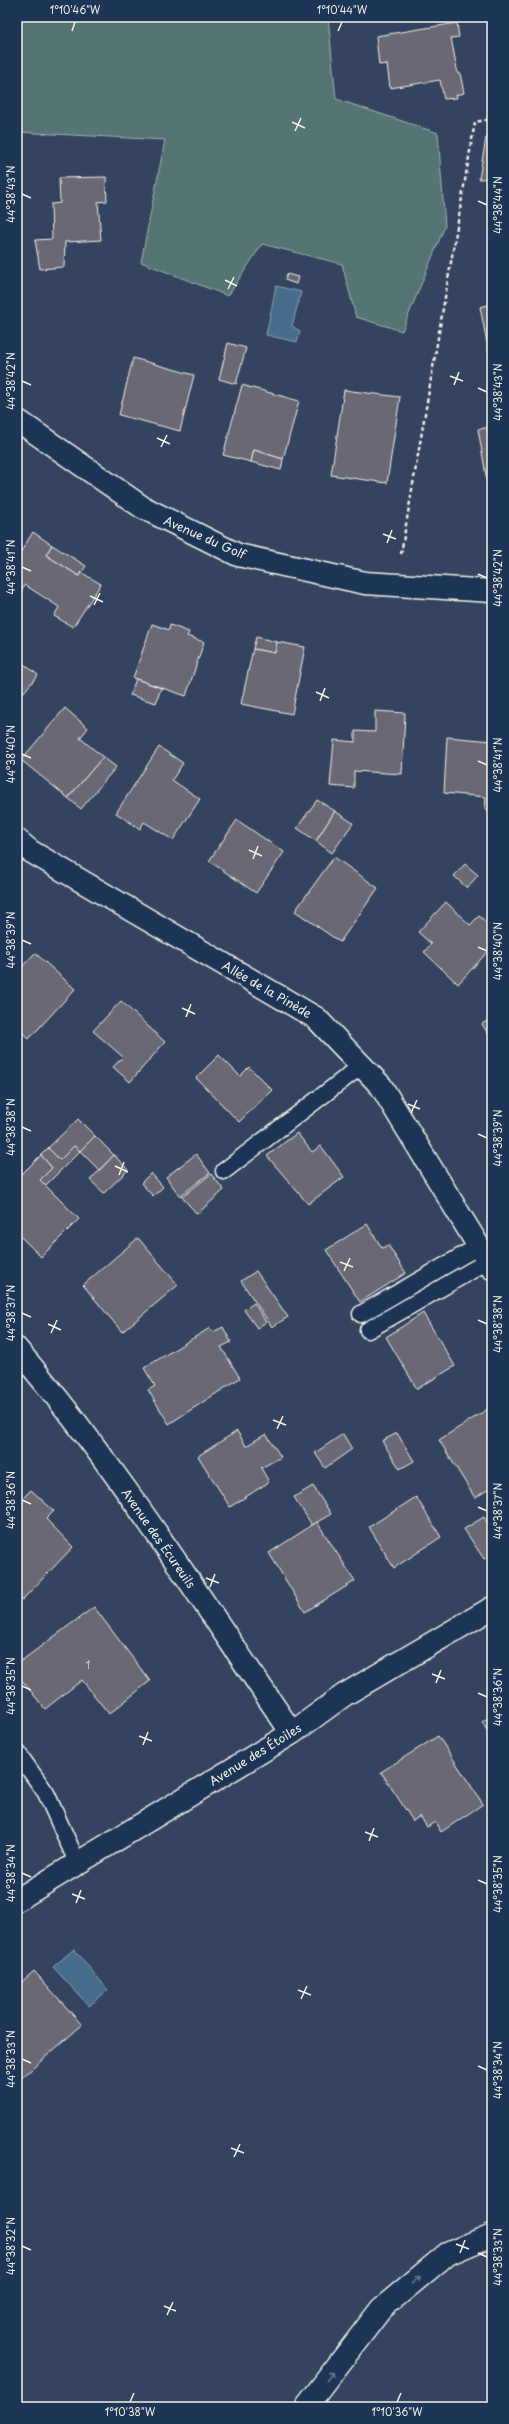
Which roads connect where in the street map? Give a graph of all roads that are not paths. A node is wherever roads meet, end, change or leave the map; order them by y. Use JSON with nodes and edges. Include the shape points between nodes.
{"nodes":[{"id":1,"x":19,"y":427,"type":"edge"},
{"id":2,"x":492,"y":591,"type":"edge"},
{"id":3,"x":17,"y":840,"type":"edge"},
{"id":4,"x":361,"y":1066,"type":"junction"},
{"id":5,"x":224,"y":1171,"type":"dead end"},
{"id":6,"x":486,"y":1258,"type":"edge"},
{"id":7,"x":361,"y":1314,"type":"dead end"},
{"id":8,"x":368,"y":1330,"type":"dead end"},
{"id":9,"x":17,"y":1349,"type":"edge"},
{"id":10,"x":492,"y":1608,"type":"edge"},
{"id":11,"x":292,"y":1733,"type":"junction"},
{"id":12,"x":17,"y":1752,"type":"edge"},
{"id":13,"x":78,"y":1862,"type":"junction"},
{"id":14,"x":17,"y":1900,"type":"edge"},
{"id":15,"x":492,"y":2235,"type":"edge"},
{"id":16,"x":306,"y":2407,"type":"edge"}],
"edges":[{"from":1,"to":2,"type":"street","name":"Avenue du Golf","via":[[142,508],[238,554],[365,583]]},
{"from":3,"to":4,"type":"street","name":"Allée de la Pinède","via":[[37,855],[316,1018]]},
{"from":4,"to":5,"type":"lane"},
{"from":4,"to":6,"type":"street","name":"Allée de la Pinède","via":[[381,1086]]},
{"from":6,"to":7,"type":"lane"},
{"from":6,"to":8,"type":"lane"},
{"from":9,"to":11,"type":"street","name":"Avenue des Écureuils","via":[[64,1404],[150,1522]]},
{"from":10,"to":11,"type":"street","name":"Avenue des Étoiles","via":[[344,1695]]},
{"from":11,"to":13,"type":"street","name":"Avenue des Étoiles"},
{"from":12,"to":13,"type":"lane","via":[[46,1793]]},
{"from":13,"to":14,"type":"street","name":"Avenue des Étoiles"},
{"from":16,"to":15,"type":"street","one_way":true,"via":[[381,2309],[447,2254]]}]}
